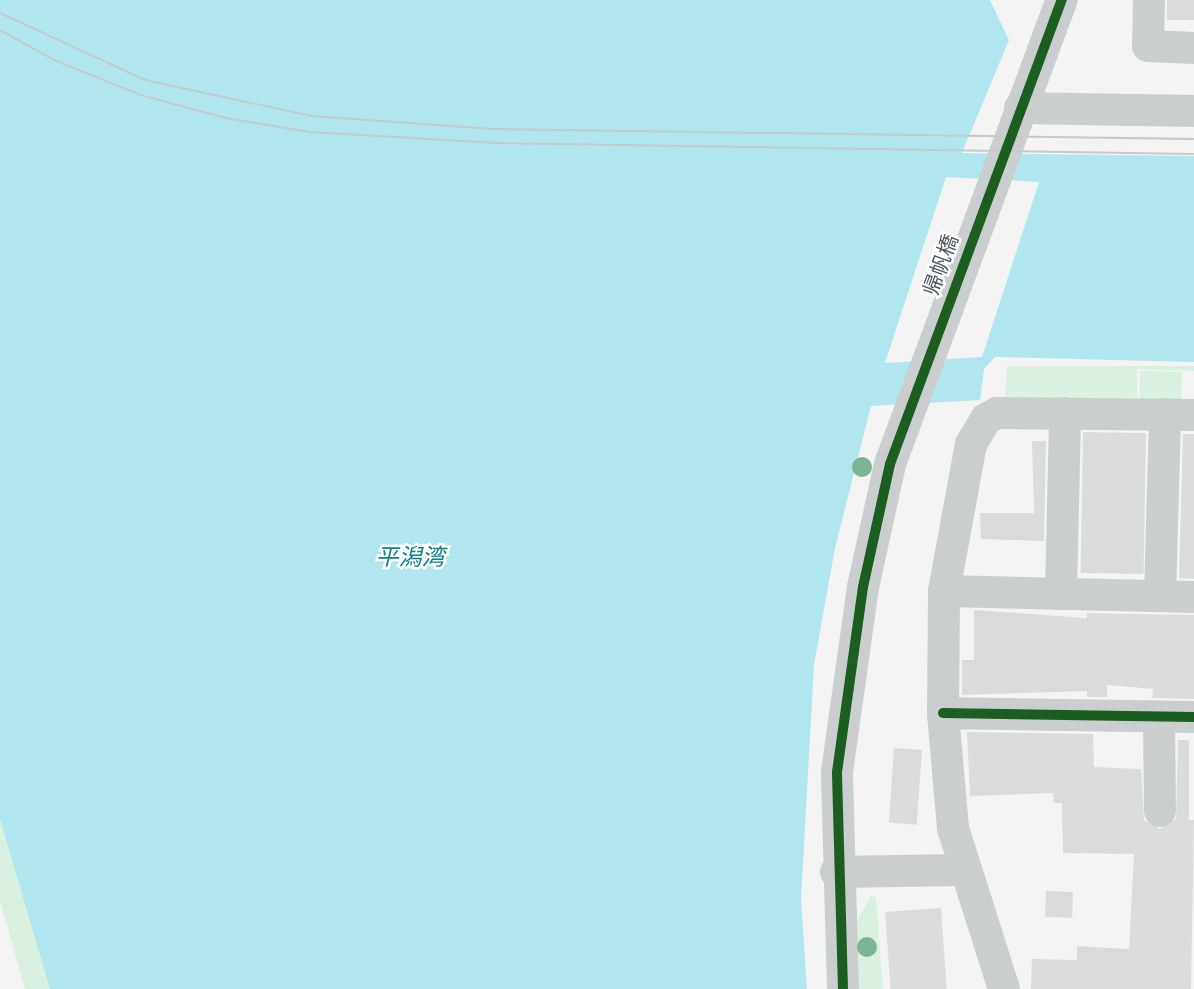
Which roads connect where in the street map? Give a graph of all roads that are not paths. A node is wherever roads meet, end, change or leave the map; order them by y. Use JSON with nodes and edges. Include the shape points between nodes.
{"nodes":[{"id":1,"x":1062,"y":0,"type":"edge"},
{"id":2,"x":1149,"y":0,"type":"edge"},
{"id":3,"x":1194,"y":48,"type":"edge"},
{"id":4,"x":1020,"y":108,"type":"junction"},
{"id":5,"x":1194,"y":111,"type":"edge"},
{"id":6,"x":1065,"y":413,"type":"junction"},
{"id":7,"x":1180,"y":414,"type":"edge"},
{"id":8,"x":944,"y":591,"type":"junction"},
{"id":9,"x":1060,"y":594,"type":"junction"},
{"id":10,"x":1160,"y":596,"type":"junction"},
{"id":11,"x":1194,"y":597,"type":"edge"},
{"id":12,"x":943,"y":713,"type":"junction"},
{"id":13,"x":1159,"y":717,"type":"junction"},
{"id":14,"x":1194,"y":717,"type":"edge"},
{"id":15,"x":1160,"y":811,"type":"dead end"},
{"id":16,"x":966,"y":870,"type":"junction"},
{"id":17,"x":836,"y":872,"type":"junction"},
{"id":18,"x":843,"y":989,"type":"edge"},
{"id":19,"x":1004,"y":989,"type":"edge"}],
"edges":[{"from":1,"to":4,"type":"street","name":"帰帆橋"},
{"from":2,"to":3,"type":"street","via":[[1147,46]]},
{"from":4,"to":5,"type":"street"},
{"from":4,"to":17,"type":"street","name":"帰帆橋","via":[[890,464],[863,587],[838,772]]},
{"from":6,"to":7,"type":"street"},
{"from":6,"to":8,"type":"street","via":[[997,413],[977,430]]},
{"from":6,"to":9,"type":"street"},
{"from":7,"to":10,"type":"street"},
{"from":8,"to":9,"type":"street"},
{"from":8,"to":12,"type":"street"},
{"from":9,"to":10,"type":"street"},
{"from":10,"to":11,"type":"street"},
{"from":12,"to":13,"type":"street"},
{"from":12,"to":16,"type":"street","via":[[953,828]]},
{"from":13,"to":14,"type":"street"},
{"from":13,"to":15,"type":"street"},
{"from":16,"to":17,"type":"street"},
{"from":16,"to":19,"type":"street"},
{"from":17,"to":18,"type":"street","name":"帰帆橋"}]}
